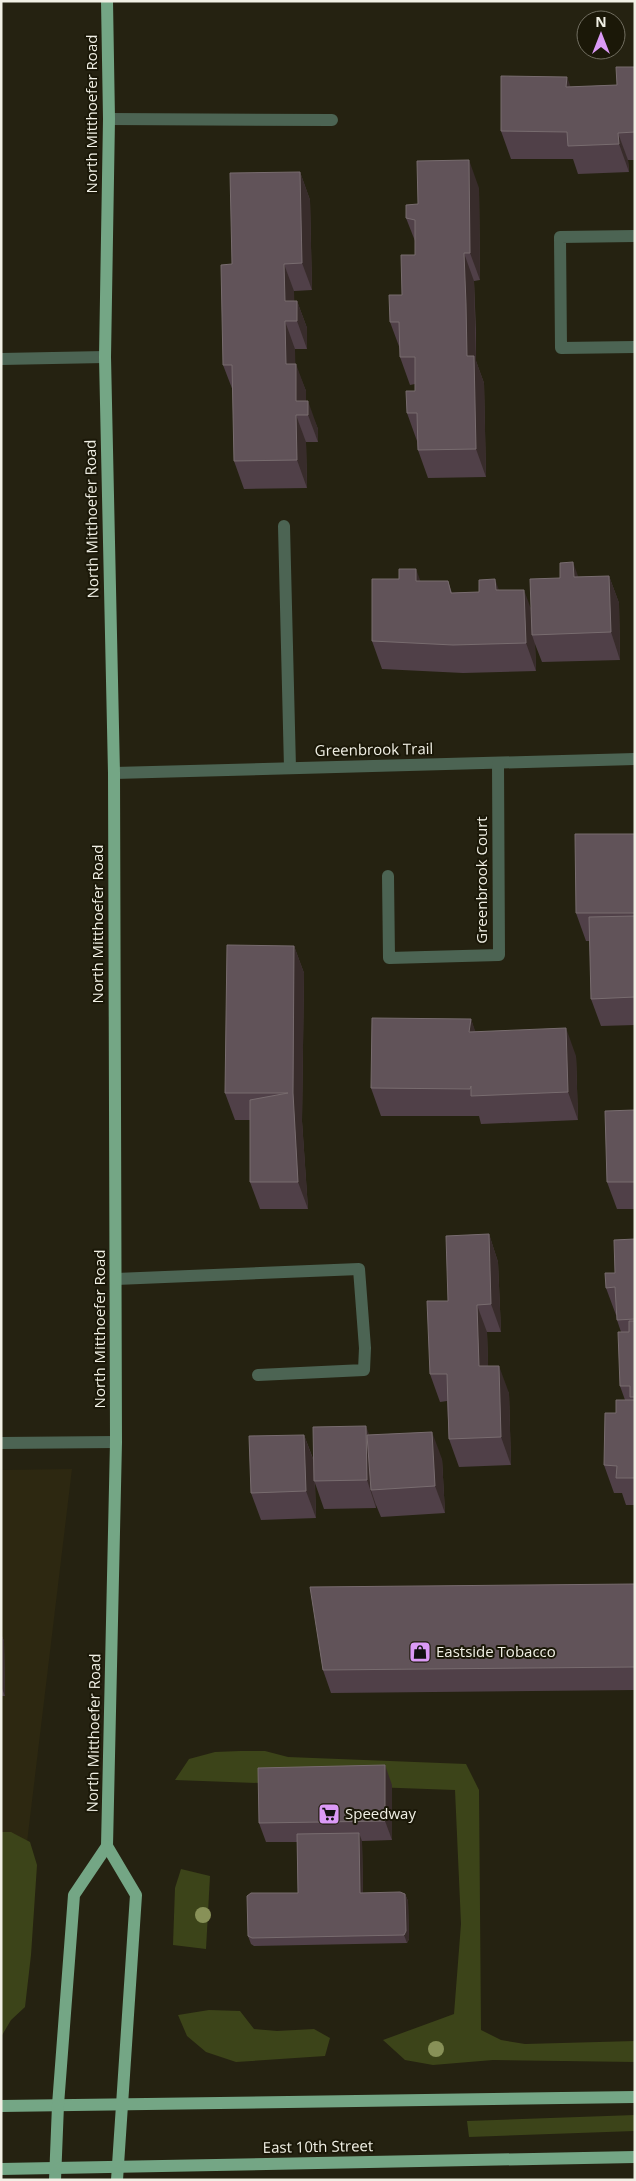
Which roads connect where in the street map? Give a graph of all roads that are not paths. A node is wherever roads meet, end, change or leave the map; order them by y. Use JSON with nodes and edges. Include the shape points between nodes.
{"nodes":[{"id":1,"x":108,"y":1,"type":"edge"},
{"id":2,"x":109,"y":119,"type":"junction"},
{"id":3,"x":332,"y":120,"type":"dead end"},
{"id":4,"x":635,"y":236,"type":"edge"},
{"id":5,"x":635,"y":347,"type":"edge"},
{"id":6,"x":105,"y":357,"type":"junction"},
{"id":7,"x":1,"y":359,"type":"edge"},
{"id":8,"x":284,"y":526,"type":"dead end"},
{"id":9,"x":635,"y":760,"type":"edge"},
{"id":10,"x":498,"y":764,"type":"junction"},
{"id":11,"x":290,"y":768,"type":"junction"},
{"id":12,"x":114,"y":773,"type":"junction"},
{"id":13,"x":388,"y":876,"type":"dead end"},
{"id":14,"x":116,"y":1279,"type":"junction"},
{"id":15,"x":258,"y":1375,"type":"dead end"},
{"id":16,"x":116,"y":1442,"type":"junction"},
{"id":17,"x":1,"y":1443,"type":"edge"},
{"id":18,"x":107,"y":1846,"type":"junction"},
{"id":19,"x":635,"y":2096,"type":"edge"},
{"id":20,"x":122,"y":2104,"type":"junction"},
{"id":21,"x":1,"y":2106,"type":"edge"},
{"id":22,"x":58,"y":2106,"type":"junction"},
{"id":23,"x":635,"y":2157,"type":"edge"},
{"id":24,"x":118,"y":2167,"type":"junction"},
{"id":25,"x":1,"y":2169,"type":"edge"},
{"id":26,"x":55,"y":2174,"type":"edge"},
{"id":27,"x":117,"y":2180,"type":"edge"}],
"edges":[{"from":1,"to":2,"type":"main road","name":"North Mitthoefer Road"},
{"from":2,"to":3,"type":"street"},
{"from":2,"to":6,"type":"main road","name":"North Mitthoefer Road"},
{"from":4,"to":5,"type":"street","via":[[560,236],[561,348]]},
{"from":6,"to":7,"type":"street"},
{"from":6,"to":12,"type":"main road","name":"North Mitthoefer Road"},
{"from":8,"to":11,"type":"street"},
{"from":9,"to":10,"type":"street","name":"Greenbrook Trail"},
{"from":10,"to":11,"type":"street","name":"Greenbrook Trail"},
{"from":10,"to":13,"type":"street","name":"Greenbrook Court","via":[[499,955],[390,958]]},
{"from":11,"to":12,"type":"street","name":"Greenbrook Trail"},
{"from":12,"to":14,"type":"main road","name":"North Mitthoefer Road"},
{"from":14,"to":15,"type":"street","via":[[359,1269],[364,1370]]},
{"from":14,"to":16,"type":"main road","name":"North Mitthoefer Road"},
{"from":16,"to":17,"type":"street"},
{"from":16,"to":18,"type":"main road","name":"North Mitthoefer Road"},
{"from":18,"to":20,"type":"main road","via":[[136,1895]]},
{"from":18,"to":22,"type":"main road","via":[[74,1895]]},
{"from":19,"to":20,"type":"main road"},
{"from":20,"to":22,"type":"main road"},
{"from":20,"to":24,"type":"main road"},
{"from":21,"to":22,"type":"main road"},
{"from":22,"to":26,"type":"main road"},
{"from":23,"to":24,"type":"main road","name":"East 10th Street"},
{"from":24,"to":26,"type":"main road","name":"East 10th Street"},
{"from":24,"to":27,"type":"main road"},
{"from":25,"to":26,"type":"main road","name":"East 10th Street"}]}
